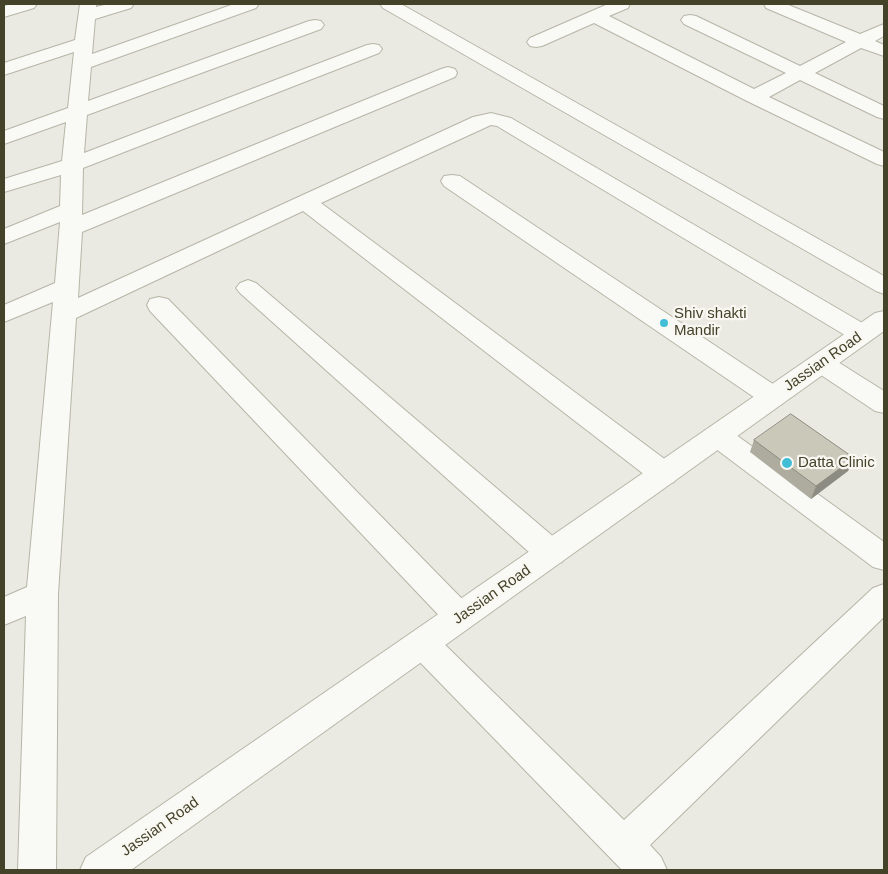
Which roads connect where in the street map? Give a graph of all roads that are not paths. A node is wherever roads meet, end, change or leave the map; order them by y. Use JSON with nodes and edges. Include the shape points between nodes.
{"nodes":[{"id":1,"x":28,"y":4,"type":"edge"},
{"id":2,"x":125,"y":4,"type":"edge"},
{"id":3,"x":250,"y":4,"type":"edge"},
{"id":4,"x":424,"y":4,"type":"edge"},
{"id":5,"x":622,"y":4,"type":"edge"},
{"id":6,"x":772,"y":4,"type":"edge"},
{"id":7,"x":396,"y":8,"type":"edge"},
{"id":8,"x":87,"y":10,"type":"edge"},
{"id":9,"x":4,"y":12,"type":"edge"},
{"id":10,"x":595,"y":16,"type":"junction"},
{"id":11,"x":690,"y":20,"type":"dead end"},
{"id":12,"x":315,"y":25,"type":"dead end"},
{"id":13,"x":884,"y":29,"type":"edge"},
{"id":14,"x":861,"y":41,"type":"junction"},
{"id":15,"x":536,"y":42,"type":"dead end"},
{"id":16,"x":373,"y":49,"type":"dead end"},
{"id":17,"x":884,"y":51,"type":"edge"},
{"id":18,"x":84,"y":53,"type":"junction"},
{"id":19,"x":4,"y":69,"type":"edge"},
{"id":20,"x":448,"y":73,"type":"dead end"},
{"id":21,"x":801,"y":73,"type":"junction"},
{"id":22,"x":754,"y":97,"type":"junction"},
{"id":23,"x":78,"y":111,"type":"junction"},
{"id":24,"x":884,"y":113,"type":"edge"},
{"id":25,"x":4,"y":138,"type":"edge"},
{"id":26,"x":884,"y":160,"type":"edge"},
{"id":27,"x":72,"y":165,"type":"junction"},
{"id":28,"x":452,"y":181,"type":"dead end"},
{"id":29,"x":4,"y":186,"type":"edge"},
{"id":30,"x":305,"y":202,"type":"junction"},
{"id":31,"x":71,"y":219,"type":"junction"},
{"id":32,"x":4,"y":237,"type":"edge"},
{"id":33,"x":884,"y":286,"type":"edge"},
{"id":34,"x":66,"y":287,"type":"junction"},
{"id":35,"x":248,"y":288,"type":"dead end"},
{"id":36,"x":159,"y":305,"type":"dead end"},
{"id":37,"x":4,"y":314,"type":"edge"},
{"id":38,"x":64,"y":314,"type":"junction"},
{"id":39,"x":873,"y":326,"type":"edge"},
{"id":40,"x":822,"y":363,"type":"junction"},
{"id":41,"x":773,"y":397,"type":"junction"},
{"id":42,"x":884,"y":404,"type":"edge"},
{"id":43,"x":718,"y":436,"type":"junction"},
{"id":44,"x":664,"y":474,"type":"junction"},
{"id":45,"x":551,"y":553,"type":"junction"},
{"id":46,"x":884,"y":558,"type":"edge"},
{"id":47,"x":42,"y":594,"type":"junction"},
{"id":48,"x":884,"y":597,"type":"edge"},
{"id":49,"x":4,"y":612,"type":"edge"},
{"id":50,"x":460,"y":617,"type":"junction"},
{"id":51,"x":422,"y":643,"type":"junction"},
{"id":52,"x":624,"y":846,"type":"junction"},
{"id":53,"x":108,"y":868,"type":"edge"},
{"id":54,"x":37,"y":870,"type":"edge"},
{"id":55,"x":648,"y":870,"type":"edge"}],
"edges":[{"from":1,"to":9,"type":"street"},
{"from":2,"to":8,"type":"street"},
{"from":3,"to":18,"type":"street"},
{"from":4,"to":7,"type":"street"},
{"from":5,"to":10,"type":"street"},
{"from":6,"to":14,"type":"street"},
{"from":7,"to":33,"type":"street"},
{"from":8,"to":18,"type":"street"},
{"from":10,"to":15,"type":"street"},
{"from":10,"to":22,"type":"street"},
{"from":11,"to":21,"type":"street"},
{"from":12,"to":23,"type":"street"},
{"from":13,"to":14,"type":"street"},
{"from":14,"to":17,"type":"street"},
{"from":14,"to":21,"type":"street"},
{"from":16,"to":27,"type":"street"},
{"from":18,"to":19,"type":"street"},
{"from":18,"to":23,"type":"street"},
{"from":20,"to":31,"type":"street"},
{"from":21,"to":22,"type":"street"},
{"from":21,"to":24,"type":"street"},
{"from":22,"to":26,"type":"street"},
{"from":23,"to":25,"type":"street"},
{"from":23,"to":27,"type":"street"},
{"from":27,"to":29,"type":"street"},
{"from":27,"to":31,"type":"street"},
{"from":28,"to":41,"type":"street"},
{"from":30,"to":38,"type":"street"},
{"from":30,"to":39,"type":"street","via":[[480,121],[496,120],[695,234]]},
{"from":30,"to":44,"type":"street"},
{"from":31,"to":32,"type":"street"},
{"from":31,"to":34,"type":"street"},
{"from":34,"to":37,"type":"street"},
{"from":34,"to":38,"type":"street"},
{"from":35,"to":45,"type":"street"},
{"from":36,"to":50,"type":"street"},
{"from":38,"to":47,"type":"street"},
{"from":39,"to":40,"type":"street","name":"Jassian Road"},
{"from":40,"to":41,"type":"street","name":"Jassian Road"},
{"from":40,"to":42,"type":"street"},
{"from":41,"to":43,"type":"street","name":"Jassian Road"},
{"from":43,"to":44,"type":"street","name":"Jassian Road"},
{"from":43,"to":46,"type":"street"},
{"from":44,"to":45,"type":"street","name":"Jassian Road"},
{"from":45,"to":50,"type":"street","name":"Jassian Road"},
{"from":47,"to":49,"type":"street"},
{"from":47,"to":54,"type":"street"},
{"from":48,"to":52,"type":"street"},
{"from":50,"to":51,"type":"street","name":"Jassian Road"},
{"from":51,"to":52,"type":"street"},
{"from":51,"to":53,"type":"street","name":"Jassian Road"},
{"from":52,"to":55,"type":"street"}]}
